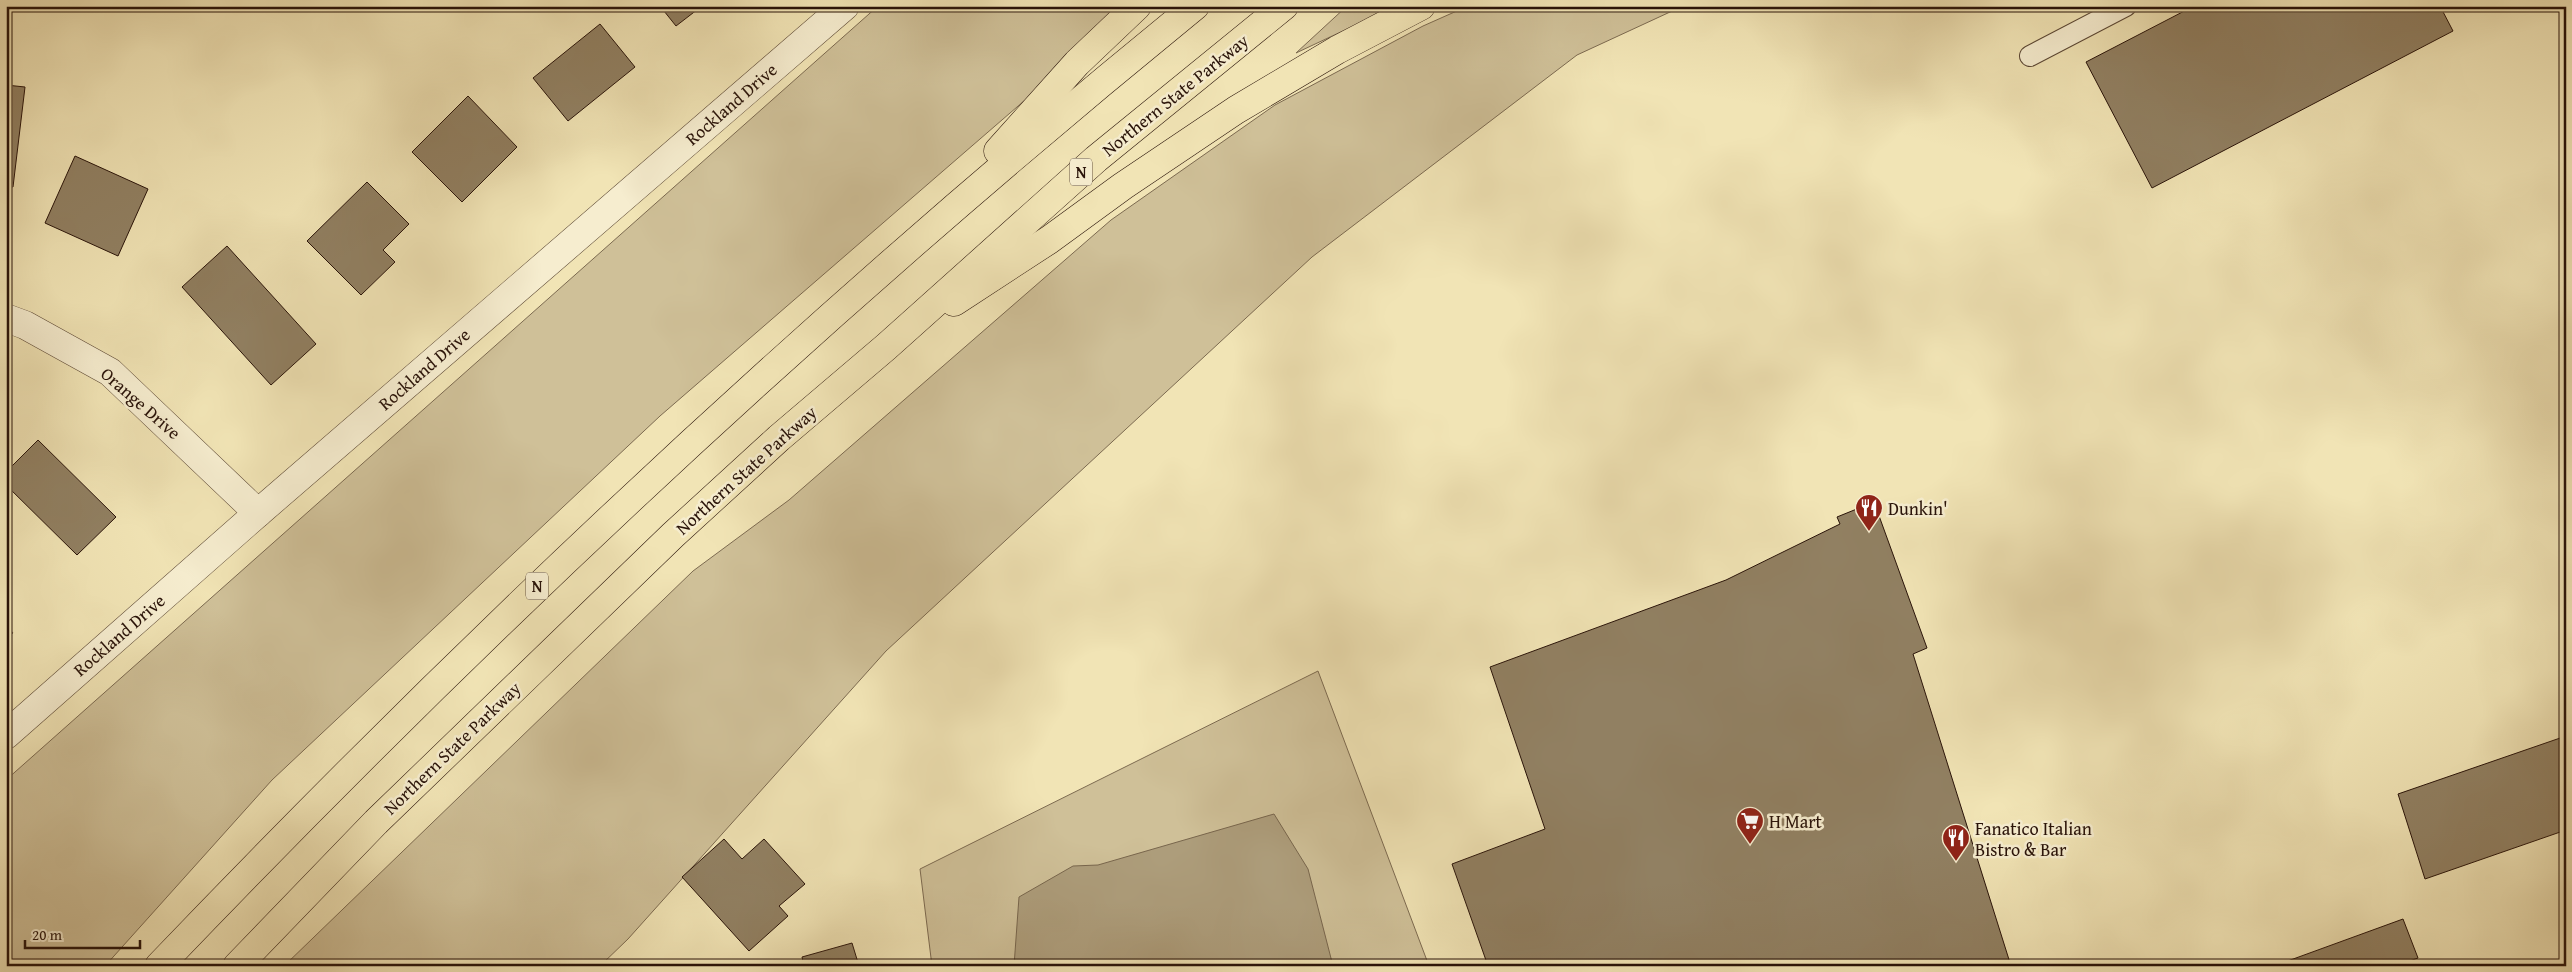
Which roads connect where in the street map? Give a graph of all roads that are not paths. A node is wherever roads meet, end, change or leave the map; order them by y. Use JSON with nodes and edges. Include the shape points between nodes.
{"nodes":[{"id":1,"x":845,"y":6,"type":"edge"},
{"id":2,"x":1137,"y":6,"type":"edge"},
{"id":3,"x":1195,"y":6,"type":"edge"},
{"id":4,"x":1284,"y":6,"type":"edge"},
{"id":5,"x":1421,"y":6,"type":"edge"},
{"id":6,"x":2126,"y":6,"type":"edge"},
{"id":7,"x":2030,"y":56,"type":"dead end"},
{"id":8,"x":932,"y":226,"type":"junction"},
{"id":9,"x":6,"y":318,"type":"edge"},
{"id":10,"x":886,"y":347,"type":"junction"},
{"id":11,"x":258,"y":513,"type":"junction"},
{"id":12,"x":6,"y":734,"type":"edge"},
{"id":13,"x":159,"y":966,"type":"edge"},
{"id":14,"x":237,"y":966,"type":"edge"}],
"edges":[{"from":1,"to":11,"type":"street","name":"Rockland Drive"},
{"from":2,"to":8,"type":"highway","via":[[1077,63]]},
{"from":3,"to":8,"type":"highway","number":"N"},
{"from":4,"to":10,"type":"highway","name":"Northern State Parkway","number":"N","via":[[1096,159]]},
{"from":5,"to":10,"type":"highway","via":[[1336,50],[1236,110],[1050,240]]},
{"from":6,"to":7,"type":"lane"},
{"from":8,"to":13,"type":"highway","number":"N","via":[[725,410],[522,599],[326,792]]},
{"from":9,"to":11,"type":"street","name":"Orange Drive","via":[[25,325],[110,372]]},
{"from":10,"to":14,"type":"highway","name":"Northern State Parkway","number":"N","via":[[779,438],[583,621],[376,822]]},
{"from":11,"to":12,"type":"street","name":"Rockland Drive"}]}
